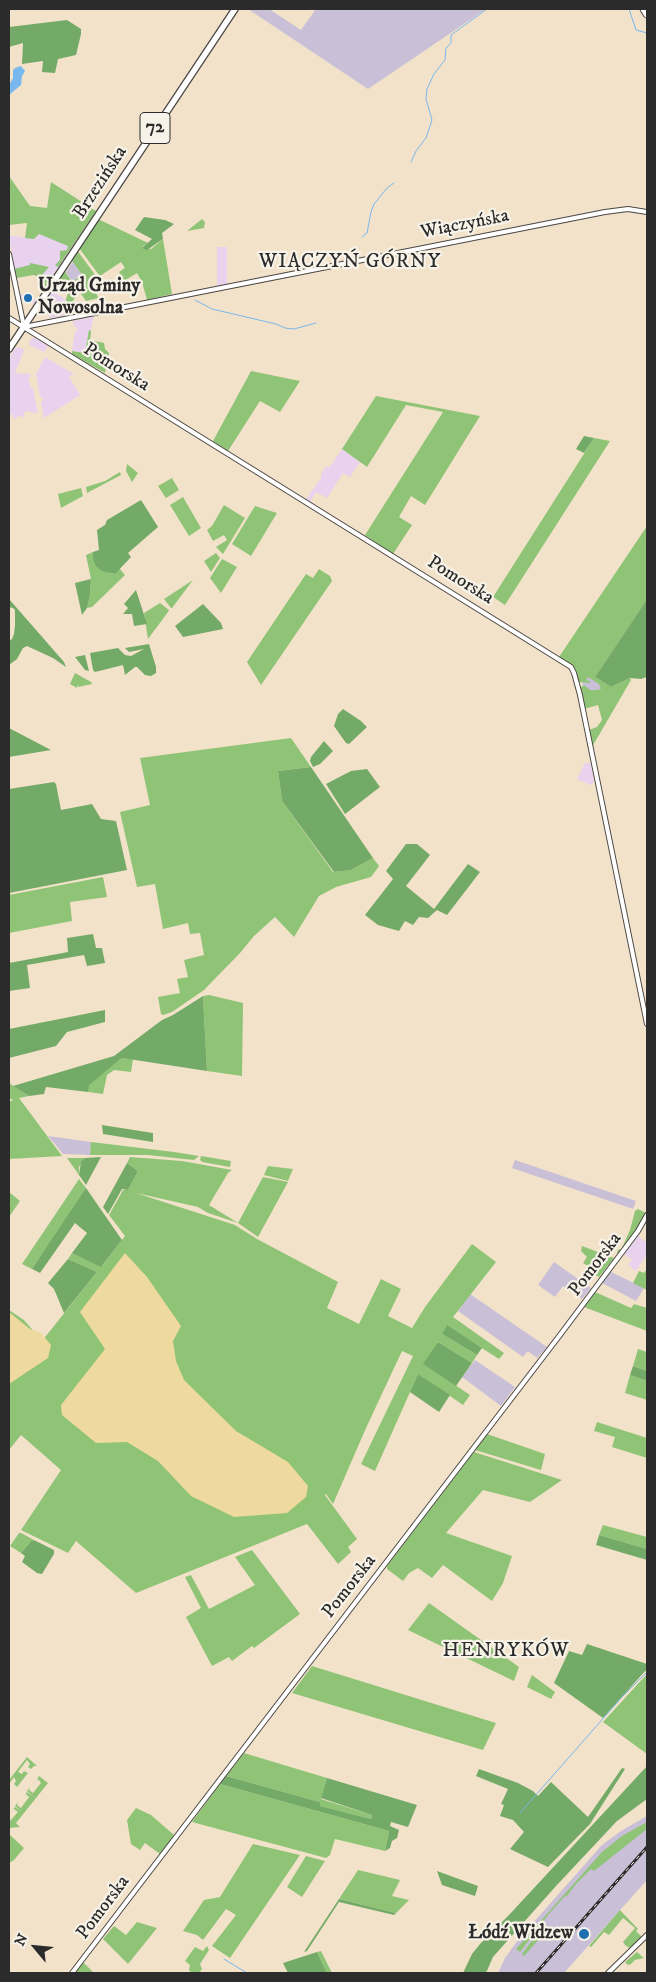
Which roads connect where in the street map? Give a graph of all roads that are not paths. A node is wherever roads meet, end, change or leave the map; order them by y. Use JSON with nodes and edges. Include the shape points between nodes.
{"nodes":[{"id":1,"x":235,"y":9,"type":"edge"},
{"id":2,"x":644,"y":9,"type":"edge"},
{"id":3,"x":647,"y":14,"type":"edge"},
{"id":4,"x":647,"y":212,"type":"edge"},
{"id":5,"x":9,"y":254,"type":"edge"},
{"id":6,"x":9,"y":318,"type":"edge"},
{"id":7,"x":24,"y":327,"type":"junction"},
{"id":8,"x":9,"y":350,"type":"edge"},
{"id":9,"x":647,"y":1024,"type":"edge"},
{"id":10,"x":647,"y":1215,"type":"edge"},
{"id":11,"x":647,"y":1935,"type":"edge"},
{"id":12,"x":72,"y":1973,"type":"edge"},
{"id":13,"x":608,"y":1973,"type":"edge"}],
"edges":[{"from":1,"to":7,"type":"main road","name":"Brzezińska","number":"72"},
{"from":2,"to":3,"type":"highway"},
{"from":4,"to":7,"type":"street","name":"Wiączyńska","via":[[630,209],[605,212]]},
{"from":5,"to":7,"type":"street"},
{"from":6,"to":7,"type":"street","name":"Pomorska"},
{"from":7,"to":8,"type":"main road","name":"Brzezińska","number":"72"},
{"from":7,"to":9,"type":"street","name":"Pomorska","via":[[571,667],[580,695]]},
{"from":10,"to":12,"type":"street","name":"Pomorska","via":[[570,1322]]},
{"from":11,"to":13,"type":"street"}]}
